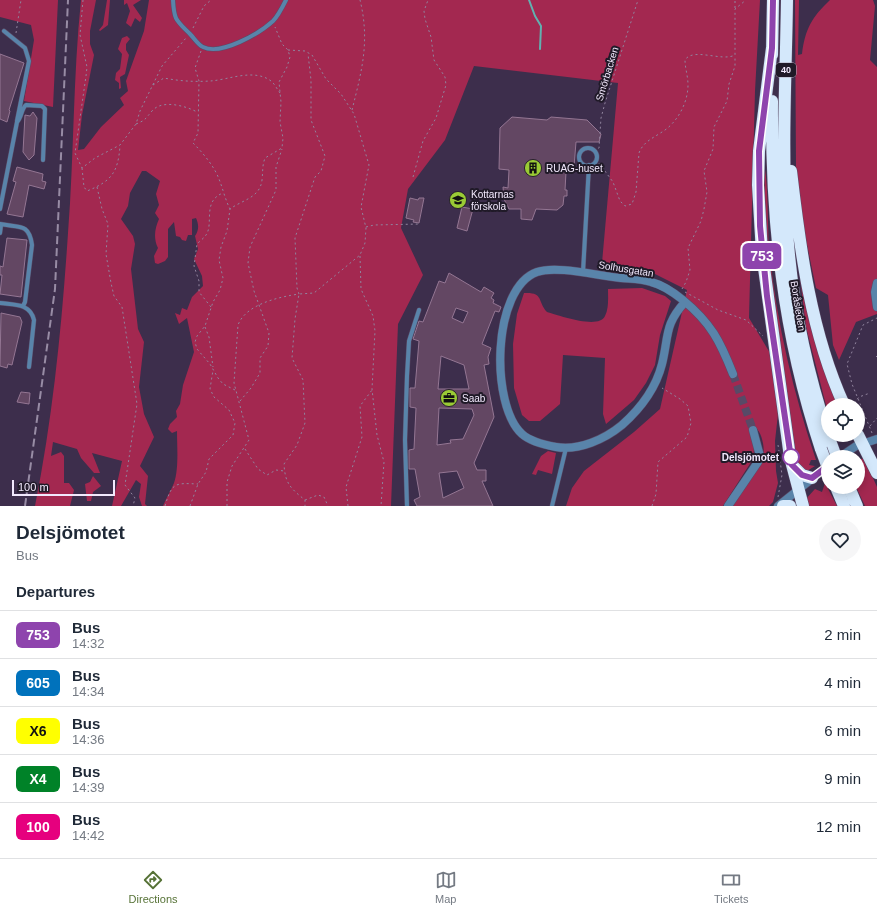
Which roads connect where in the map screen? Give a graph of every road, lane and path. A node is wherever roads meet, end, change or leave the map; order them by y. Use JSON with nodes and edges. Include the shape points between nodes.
{"nodes":[{"id":1,"x":21,"y":0,"type":"edge"},
{"id":2,"x":82,"y":0,"type":"edge"},
{"id":3,"x":173,"y":0,"type":"edge"},
{"id":4,"x":286,"y":0,"type":"edge"},
{"id":5,"x":360,"y":0,"type":"edge"},
{"id":6,"x":428,"y":0,"type":"edge"},
{"id":7,"x":638,"y":0,"type":"edge"},
{"id":8,"x":735,"y":0,"type":"edge"},
{"id":9,"x":746,"y":0,"type":"edge"},
{"id":10,"x":772,"y":0,"type":"edge"},
{"id":11,"x":787,"y":0,"type":"edge"},
{"id":12,"x":735,"y":8,"type":"junction"},
{"id":13,"x":273,"y":21,"type":"junction"},
{"id":14,"x":4,"y":31,"type":"dead end"},
{"id":15,"x":15,"y":40,"type":"junction"},
{"id":16,"x":202,"y":47,"type":"junction"},
{"id":17,"x":772,"y":48,"type":"junction"},
{"id":18,"x":288,"y":50,"type":"junction"},
{"id":19,"x":308,"y":53,"type":"junction"},
{"id":20,"x":735,"y":55,"type":"junction"},
{"id":21,"x":162,"y":66,"type":"dead end"},
{"id":22,"x":199,"y":81,"type":"junction"},
{"id":23,"x":153,"y":85,"type":"junction"},
{"id":24,"x":280,"y":94,"type":"junction"},
{"id":25,"x":352,"y":110,"type":"junction"},
{"id":26,"x":198,"y":112,"type":"junction"},
{"id":27,"x":785,"y":118,"type":"junction"},
{"id":28,"x":17,"y":122,"type":"junction"},
{"id":29,"x":136,"y":124,"type":"junction"},
{"id":30,"x":120,"y":145,"type":"junction"},
{"id":31,"x":282,"y":148,"type":"junction"},
{"id":32,"x":595,"y":152,"type":"junction"},
{"id":33,"x":596,"y":159,"type":"junction"},
{"id":34,"x":42,"y":160,"type":"dead end"},
{"id":35,"x":589,"y":165,"type":"junction"},
{"id":36,"x":82,"y":168,"type":"junction"},
{"id":37,"x":413,"y":177,"type":"dead end"},
{"id":38,"x":97,"y":187,"type":"junction"},
{"id":39,"x":223,"y":193,"type":"junction"},
{"id":40,"x":0,"y":209,"type":"edge"},
{"id":41,"x":230,"y":209,"type":"junction"},
{"id":42,"x":1,"y":224,"type":"edge"},
{"id":43,"x":420,"y":224,"type":"dead end"},
{"id":44,"x":366,"y":228,"type":"junction"},
{"id":45,"x":0,"y":233,"type":"edge"},
{"id":46,"x":360,"y":255,"type":"junction"},
{"id":47,"x":583,"y":273,"type":"junction"},
{"id":48,"x":877,"y":283,"type":"edge"},
{"id":49,"x":681,"y":290,"type":"dead end"},
{"id":50,"x":299,"y":294,"type":"junction"},
{"id":51,"x":685,"y":302,"type":"junction"},
{"id":52,"x":0,"y":303,"type":"edge"},
{"id":53,"x":22,"y":306,"type":"junction"},
{"id":54,"x":260,"y":306,"type":"junction"},
{"id":55,"x":877,"y":307,"type":"edge"},
{"id":56,"x":211,"y":308,"type":"junction"},
{"id":57,"x":419,"y":310,"type":"dead end"},
{"id":58,"x":877,"y":318,"type":"edge"},
{"id":59,"x":205,"y":326,"type":"junction"},
{"id":60,"x":29,"y":367,"type":"dead end"},
{"id":61,"x":213,"y":369,"type":"junction"},
{"id":62,"x":734,"y":374,"type":"tunnel mouth"},
{"id":63,"x":655,"y":384,"type":"junction"},
{"id":64,"x":372,"y":389,"type":"junction"},
{"id":65,"x":235,"y":390,"type":"junction"},
{"id":66,"x":870,"y":393,"type":"dead end"},
{"id":67,"x":841,"y":398,"type":"edge"},
{"id":68,"x":858,"y":398,"type":"joint"},
{"id":69,"x":239,"y":402,"type":"junction"},
{"id":70,"x":865,"y":415,"type":"edge"},
{"id":71,"x":821,"y":418,"type":"edge"},
{"id":72,"x":877,"y":418,"type":"edge"},
{"id":73,"x":821,"y":427,"type":"edge"},
{"id":74,"x":870,"y":427,"type":"junction"},
{"id":75,"x":753,"y":430,"type":"tunnel mouth"},
{"id":76,"x":872,"y":432,"type":"dead end"},
{"id":77,"x":865,"y":439,"type":"edge"},
{"id":78,"x":877,"y":439,"type":"edge"},
{"id":79,"x":857,"y":442,"type":"edge"},
{"id":80,"x":862,"y":442,"type":"edge"},
{"id":81,"x":566,"y":448,"type":"junction"},
{"id":82,"x":245,"y":449,"type":"junction"},
{"id":83,"x":848,"y":450,"type":"edge"},
{"id":84,"x":876,"y":464,"type":"edge"},
{"id":85,"x":792,"y":465,"type":"junction"},
{"id":86,"x":284,"y":471,"type":"junction"},
{"id":87,"x":821,"y":472,"type":"edge"},
{"id":88,"x":812,"y":478,"type":"junction"},
{"id":89,"x":198,"y":484,"type":"junction"},
{"id":90,"x":798,"y":490,"type":"junction"},
{"id":91,"x":839,"y":494,"type":"edge"},
{"id":92,"x":851,"y":494,"type":"edge"},
{"id":93,"x":305,"y":500,"type":"junction"},
{"id":94,"x":133,"y":506,"type":"edge"},
{"id":95,"x":165,"y":506,"type":"edge"},
{"id":96,"x":190,"y":506,"type":"edge"},
{"id":97,"x":227,"y":506,"type":"edge"},
{"id":98,"x":305,"y":506,"type":"edge"},
{"id":99,"x":328,"y":506,"type":"edge"},
{"id":100,"x":348,"y":506,"type":"edge"},
{"id":101,"x":381,"y":506,"type":"edge"},
{"id":102,"x":407,"y":506,"type":"edge"},
{"id":103,"x":552,"y":506,"type":"edge"},
{"id":104,"x":652,"y":506,"type":"edge"},
{"id":105,"x":728,"y":506,"type":"edge"},
{"id":106,"x":778,"y":506,"type":"edge"},
{"id":107,"x":783,"y":506,"type":"edge"},
{"id":108,"x":790,"y":506,"type":"edge"},
{"id":109,"x":803,"y":506,"type":"edge"},
{"id":110,"x":844,"y":506,"type":"edge"},
{"id":111,"x":857,"y":506,"type":"edge"}],
"edges":[{"from":1,"to":15,"type":"path"},
{"from":2,"to":36,"type":"path","via":[[80,35],[87,67],[74,153]]},
{"from":3,"to":16,"type":"lane","via":[[174,16]]},
{"from":4,"to":13,"type":"lane"},
{"from":5,"to":25,"type":"path","via":[[365,26],[365,50]]},
{"from":6,"to":37,"type":"path","via":[[424,11],[425,19],[431,37],[434,60],[446,77],[446,85],[436,118],[423,141]]},
{"from":7,"to":32,"type":"path","name":"Smörbacken","via":[[605,103],[599,148]]},
{"from":8,"to":12,"type":"path"},
{"from":9,"to":12,"type":"path"},
{"from":10,"to":17,"type":"highway","name":"Boråsleden","number":"40"},
{"from":11,"to":27,"type":"highway","name":"Boråsleden","number":"40"},
{"from":12,"to":20,"type":"path"},
{"from":13,"to":16,"type":"lane","via":[[232,45],[218,48]]},
{"from":13,"to":18,"type":"path","via":[[282,44]]},
{"from":14,"to":15,"type":"lane"},
{"from":15,"to":28,"type":"lane","via":[[25,48],[29,61]]},
{"from":16,"to":22,"type":"path","via":[[195,68]]},
{"from":17,"to":73,"type":"highway","name":"Boråsleden","number":"40","via":[[772,168],[778,253],[786,313],[799,375]]},
{"from":17,"to":85,"type":"highway","via":[[759,151],[760,226],[767,296]]},
{"from":18,"to":19,"type":"path"},
{"from":18,"to":24,"type":"path","via":[[290,57],[279,82]]},
{"from":19,"to":25,"type":"path"},
{"from":19,"to":50,"type":"path","via":[[311,120],[325,156],[315,177],[295,238]]},
{"from":20,"to":33,"type":"path","via":[[730,58],[702,54],[686,57],[687,97],[671,126],[641,147],[636,192],[632,204],[622,204],[613,182]]},
{"from":20,"to":49,"type":"path","via":[[727,101],[714,127],[713,149],[704,171],[707,192],[704,209],[688,248],[690,270]]},
{"from":21,"to":23,"type":"path"},
{"from":22,"to":23,"type":"path","via":[[182,82],[164,78]]},
{"from":22,"to":24,"type":"path","via":[[244,75],[261,76],[271,81]]},
{"from":22,"to":26,"type":"path"},
{"from":23,"to":29,"type":"path"},
{"from":24,"to":31,"type":"path"},
{"from":25,"to":44,"type":"path","via":[[369,164],[361,207]]},
{"from":26,"to":29,"type":"path","via":[[188,107],[162,104],[153,110],[146,120]]},
{"from":26,"to":39,"type":"path","via":[[198,133],[193,143],[219,177]]},
{"from":27,"to":67,"type":"highway","via":[[799,228],[815,317],[827,362]]},
{"from":27,"to":71,"type":"highway","name":"Boråsleden","number":"40","via":[[786,213],[794,290],[808,369]]},
{"from":28,"to":34,"type":"lane","via":[[21,118],[24,106],[44,108]]},
{"from":28,"to":40,"type":"lane"},
{"from":29,"to":30,"type":"path"},
{"from":30,"to":36,"type":"path"},
{"from":30,"to":38,"type":"path","via":[[118,165],[104,184]]},
{"from":31,"to":41,"type":"path","via":[[265,158],[260,187],[256,194]]},
{"from":31,"to":54,"type":"path","via":[[276,167],[276,190],[250,247],[248,263]]},
{"from":32,"to":33,"type":"lane"},
{"from":32,"to":35,"type":"lane","via":[[590,148],[581,151],[580,161]]},
{"from":33,"to":35,"type":"lane"},
{"from":35,"to":47,"type":"lane","name":"Solhusgatan"},
{"from":36,"to":38,"type":"path","via":[[87,191]]},
{"from":38,"to":94,"type":"path","via":[[108,224],[106,254],[114,296],[122,306],[137,404],[125,486],[134,498]]},
{"from":39,"to":41,"type":"path"},
{"from":39,"to":56,"type":"path","via":[[216,196],[212,203],[207,234],[197,244],[194,266],[199,281],[198,292]]},
{"from":41,"to":56,"type":"path","via":[[219,260],[223,278]]},
{"from":42,"to":45,"type":"lane"},
{"from":42,"to":53,"type":"lane","via":[[22,227],[30,233],[32,245],[25,302]]},
{"from":43,"to":44,"type":"path","via":[[374,225]]},
{"from":44,"to":46,"type":"path","via":[[366,243]]},
{"from":46,"to":50,"type":"path","via":[[314,293]]},
{"from":46,"to":64,"type":"path","via":[[361,289],[373,316],[375,331]]},
{"from":47,"to":51,"type":"street","name":"Solhusgatan","via":[[652,282],[666,288]]},
{"from":47,"to":81,"type":"street","name":"Solhusgatan","via":[[547,270],[524,279],[502,324],[501,378],[504,399],[514,424],[527,438]]},
{"from":48,"to":55,"type":"street"},
{"from":50,"to":54,"type":"path","via":[[285,296]]},
{"from":50,"to":86,"type":"path","via":[[292,358],[303,380],[305,423],[298,445],[284,464]]},
{"from":51,"to":62,"type":"street","name":"Solhusgatan","via":[[708,323]]},
{"from":51,"to":63,"type":"street","name":"Solhusgatan","via":[[668,326],[662,365]]},
{"from":52,"to":53,"type":"lane"},
{"from":53,"to":60,"type":"lane","via":[[33,315],[34,320]]},
{"from":54,"to":65,"type":"path","via":[[248,311],[238,325]]},
{"from":54,"to":69,"type":"path","via":[[269,333],[268,346],[260,358],[260,372]]},
{"from":56,"to":59,"type":"path"},
{"from":57,"to":102,"type":"lane","via":[[409,341],[406,376]]},
{"from":58,"to":68,"type":"path","via":[[863,326],[847,364]]},
{"from":59,"to":61,"type":"path"},
{"from":59,"to":61,"type":"path","via":[[195,342],[197,349]]},
{"from":61,"to":65,"type":"path","via":[[223,384]]},
{"from":61,"to":89,"type":"path","via":[[210,389],[214,397],[229,410],[235,423],[234,434],[209,459],[206,472]]},
{"from":63,"to":81,"type":"street","name":"Solhusgatan","via":[[647,398],[621,426],[605,437],[581,446]]},
{"from":63,"to":104,"type":"path","via":[[688,406],[691,423],[687,437],[658,462],[656,494]]},
{"from":64,"to":100,"type":"path","via":[[360,406],[362,436],[346,487]]},
{"from":64,"to":101,"type":"path","via":[[377,435],[384,462]]},
{"from":65,"to":69,"type":"path"},
{"from":66,"to":68,"type":"path"},
{"from":69,"to":82,"type":"path","via":[[249,440]]},
{"from":70,"to":74,"type":"path"},
{"from":72,"to":74,"type":"path"},
{"from":74,"to":76,"type":"path"},
{"from":75,"to":105,"type":"street","via":[[760,456]]},
{"from":77,"to":78,"type":"street"},
{"from":79,"to":83,"type":"street"},
{"from":80,"to":84,"type":"highway"},
{"from":81,"to":103,"type":"lane"},
{"from":82,"to":86,"type":"path","via":[[258,469],[266,475],[276,470]]},
{"from":82,"to":97,"type":"path","via":[[232,466],[227,482]]},
{"from":85,"to":88,"type":"highway","via":[[802,475]]},
{"from":85,"to":90,"type":"highway"},
{"from":86,"to":93,"type":"path","via":[[292,489]]},
{"from":87,"to":88,"type":"street"},
{"from":88,"to":90,"type":"street"},
{"from":89,"to":95,"type":"path","via":[[174,486]]},
{"from":89,"to":96,"type":"path"},
{"from":90,"to":106,"type":"street"},
{"from":90,"to":109,"type":"highway"},
{"from":91,"to":110,"type":"highway"},
{"from":92,"to":111,"type":"highway"},
{"from":93,"to":98,"type":"path"},
{"from":93,"to":99,"type":"path","via":[[318,495],[324,497]]},
{"from":107,"to":108,"type":"highway"}]}
